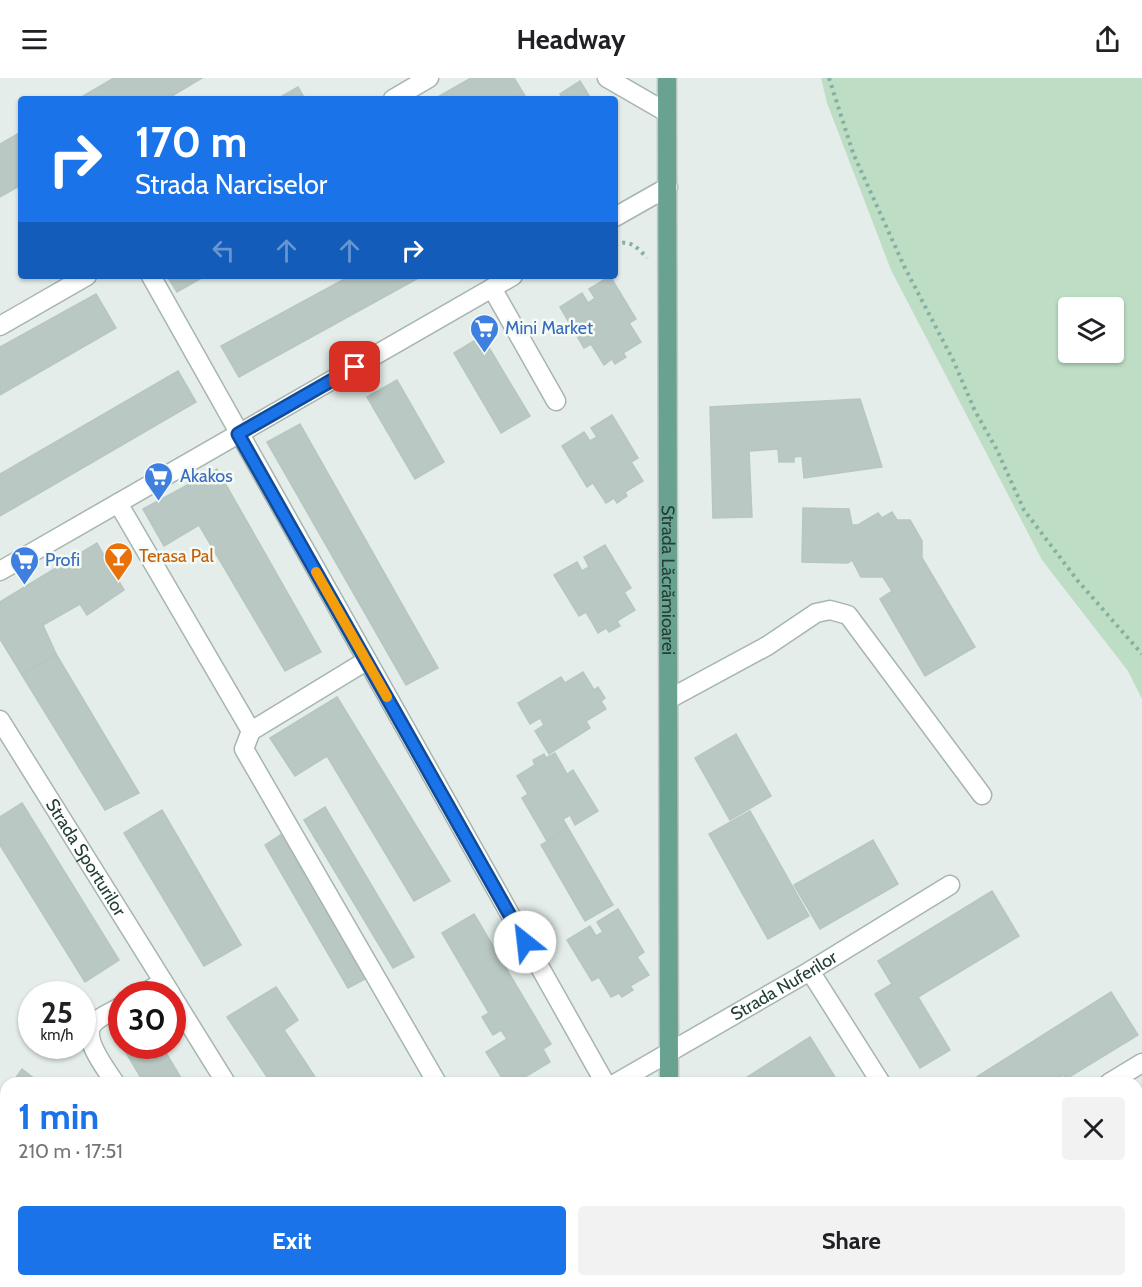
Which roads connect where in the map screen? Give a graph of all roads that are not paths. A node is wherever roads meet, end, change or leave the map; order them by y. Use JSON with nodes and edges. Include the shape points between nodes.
{"nodes":[{"id":1,"x":429,"y":78,"type":"edge"},
{"id":2,"x":607,"y":78,"type":"edge"},
{"id":3,"x":667,"y":78,"type":"edge"},
{"id":4,"x":398,"y":96,"type":"edge"},
{"id":5,"x":666,"y":112,"type":"junction"},
{"id":6,"x":668,"y":187,"type":"junction"},
{"id":7,"x":618,"y":215,"type":"edge"},
{"id":8,"x":82,"y":279,"type":"edge"},
{"id":9,"x":153,"y":279,"type":"edge"},
{"id":10,"x":508,"y":279,"type":"edge"},
{"id":11,"x":492,"y":288,"type":"junction"},
{"id":12,"x":0,"y":326,"type":"edge"},
{"id":13,"x":556,"y":401,"type":"dead end"},
{"id":14,"x":238,"y":434,"type":"junction"},
{"id":15,"x":118,"y":503,"type":"junction"},
{"id":16,"x":0,"y":571,"type":"edge"},
{"id":17,"x":366,"y":661,"type":"junction"},
{"id":18,"x":669,"y":699,"type":"junction"},
{"id":19,"x":0,"y":720,"type":"edge"},
{"id":20,"x":251,"y":731,"type":"junction"},
{"id":21,"x":982,"y":795,"type":"dead end"},
{"id":22,"x":950,"y":885,"type":"dead end"},
{"id":23,"x":810,"y":970,"type":"junction"},
{"id":24,"x":163,"y":981,"type":"edge"},
{"id":25,"x":108,"y":1014,"type":"edge"},
{"id":26,"x":186,"y":1018,"type":"edge"},
{"id":27,"x":669,"y":1052,"type":"junction"},
{"id":28,"x":1142,"y":1063,"type":"edge"},
{"id":29,"x":111,"y":1077,"type":"edge"},
{"id":30,"x":222,"y":1077,"type":"edge"},
{"id":31,"x":434,"y":1077,"type":"edge"},
{"id":32,"x":602,"y":1077,"type":"edge"},
{"id":33,"x":626,"y":1077,"type":"edge"},
{"id":34,"x":669,"y":1077,"type":"edge"},
{"id":35,"x":877,"y":1077,"type":"edge"},
{"id":36,"x":1119,"y":1077,"type":"edge"}],
"edges":[{"from":1,"to":4,"type":"street"},
{"from":2,"to":5,"type":"street"},
{"from":3,"to":5,"type":"main road","name":"Strada Lăcrămioarei"},
{"from":5,"to":6,"type":"main road","name":"Strada Lăcrămioarei"},
{"from":6,"to":7,"type":"street"},
{"from":6,"to":18,"type":"main road","name":"Strada Lăcrămioarei"},
{"from":8,"to":12,"type":"street"},
{"from":9,"to":14,"type":"street"},
{"from":10,"to":11,"type":"street"},
{"from":11,"to":13,"type":"street"},
{"from":11,"to":14,"type":"street"},
{"from":14,"to":15,"type":"street"},
{"from":14,"to":17,"type":"street"},
{"from":15,"to":16,"type":"street"},
{"from":15,"to":20,"type":"street"},
{"from":17,"to":20,"type":"street"},
{"from":17,"to":32,"type":"street"},
{"from":18,"to":21,"type":"street","via":[[767,646],[816,613],[830,610],[848,615]]},
{"from":18,"to":27,"type":"main road","name":"Strada Lăcrămioarei"},
{"from":19,"to":24,"type":"street","name":"Strada Sporturilor"},
{"from":20,"to":31,"type":"street","via":[[244,748]]},
{"from":22,"to":23,"type":"street","name":"Strada Nuferilor"},
{"from":23,"to":27,"type":"street","name":"Strada Nuferilor"},
{"from":23,"to":35,"type":"street"},
{"from":25,"to":29,"type":"street","via":[[93,1023],[89,1034]]},
{"from":26,"to":30,"type":"street","name":"Strada Sporturilor"},
{"from":27,"to":33,"type":"street","name":"Strada Nuferilor"},
{"from":27,"to":34,"type":"main road","name":"Strada Lăcrămioarei"},
{"from":28,"to":36,"type":"street"}]}
